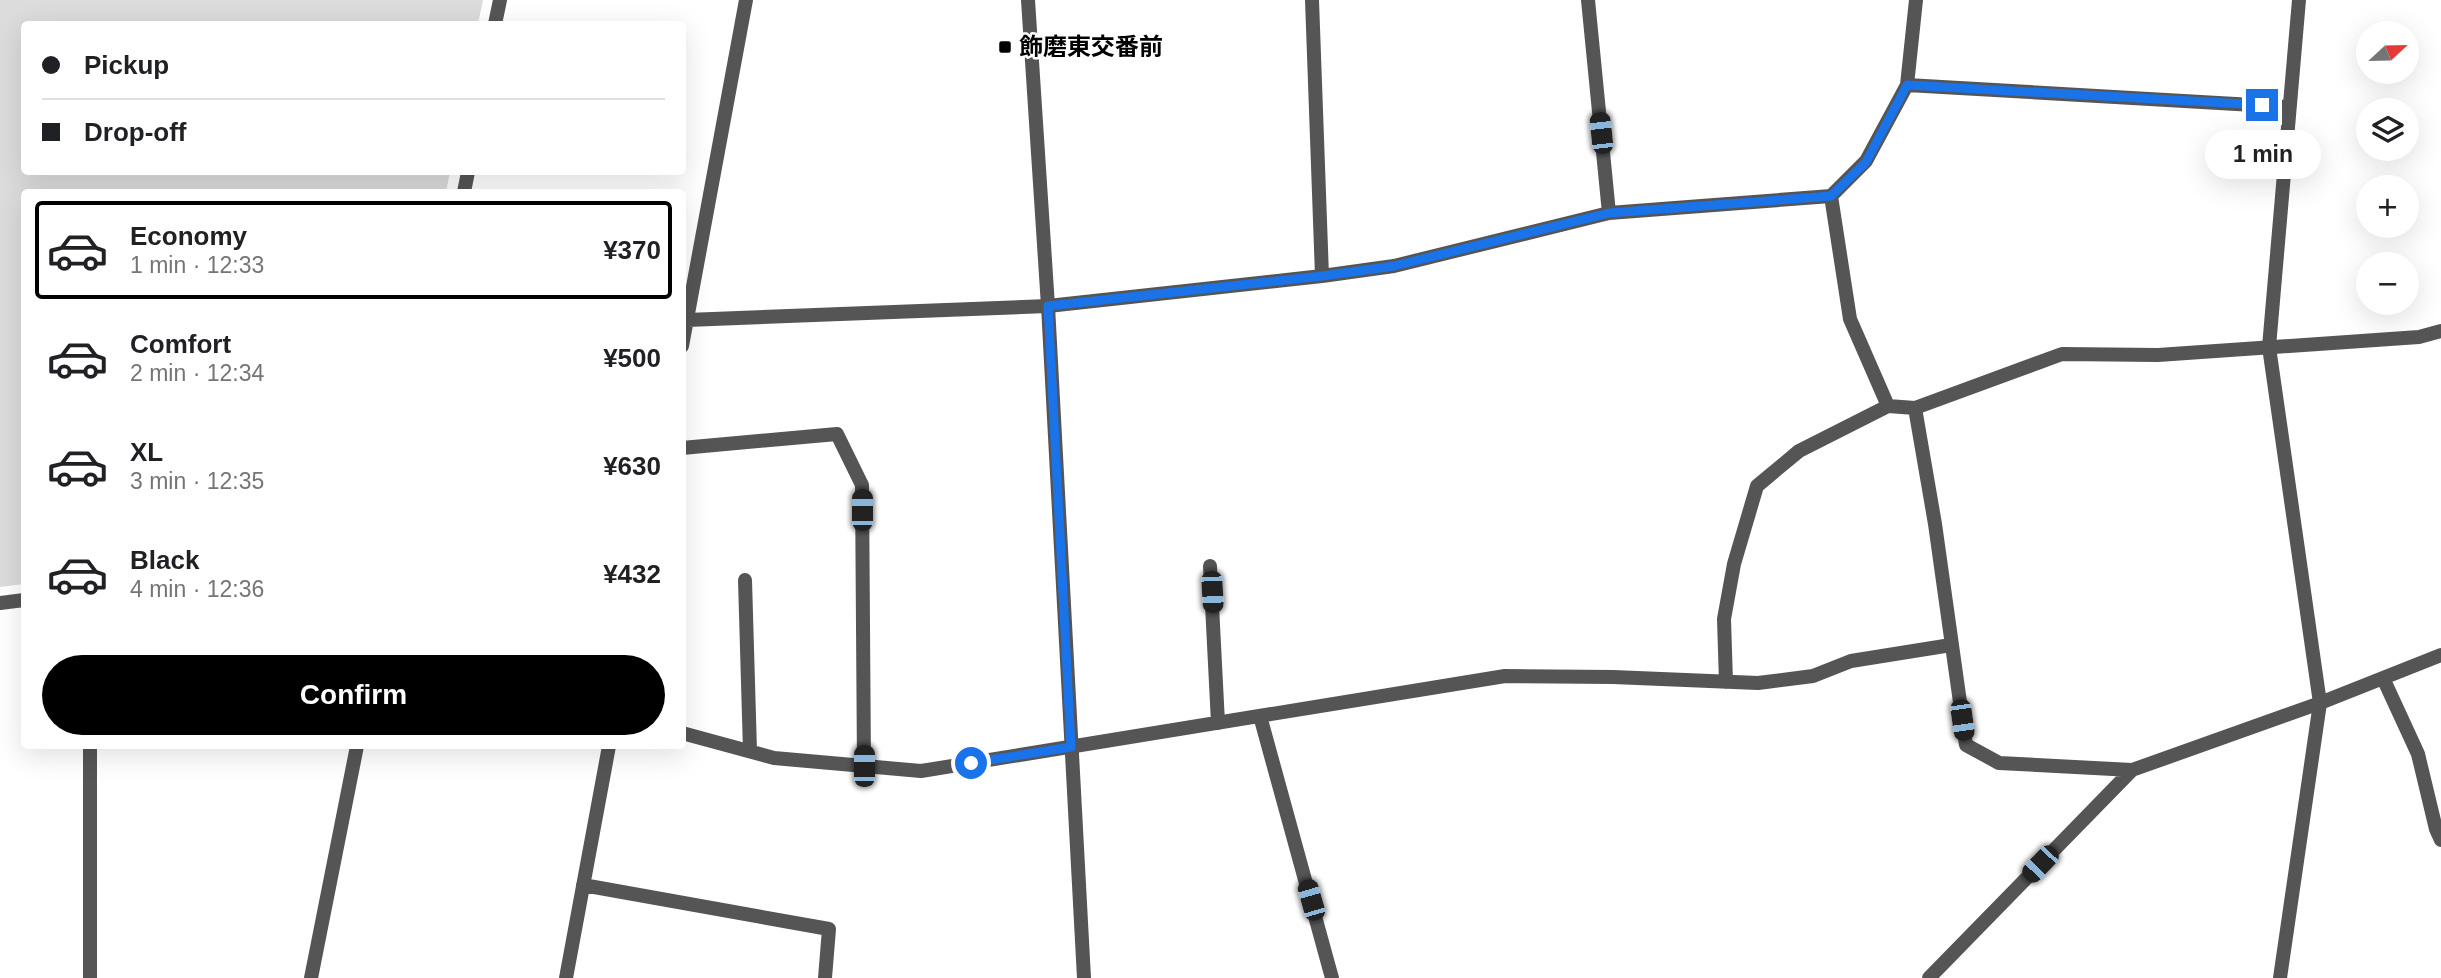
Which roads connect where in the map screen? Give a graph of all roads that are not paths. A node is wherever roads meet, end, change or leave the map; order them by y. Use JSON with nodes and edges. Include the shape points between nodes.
{"nodes":[{"id":1,"x":500,"y":0,"type":"edge"},
{"id":2,"x":746,"y":0,"type":"edge"},
{"id":3,"x":1028,"y":0,"type":"edge"},
{"id":4,"x":1312,"y":0,"type":"edge"},
{"id":5,"x":1588,"y":0,"type":"edge"},
{"id":6,"x":1916,"y":0,"type":"edge"},
{"id":7,"x":2299,"y":0,"type":"edge"},
{"id":8,"x":496,"y":21,"type":"edge"},
{"id":9,"x":1907,"y":85,"type":"junction"},
{"id":10,"x":2289,"y":107,"type":"junction"},
{"id":11,"x":1831,"y":196,"type":"junction"},
{"id":12,"x":1609,"y":213,"type":"junction"},
{"id":13,"x":1322,"y":276,"type":"junction"},
{"id":14,"x":1048,"y":306,"type":"junction"},
{"id":15,"x":687,"y":320,"type":"junction"},
{"id":16,"x":686,"y":325,"type":"edge"},
{"id":17,"x":2441,"y":331,"type":"edge"},
{"id":18,"x":2269,"y":347,"type":"junction"},
{"id":19,"x":1888,"y":406,"type":"junction"},
{"id":20,"x":1914,"y":408,"type":"junction"},
{"id":21,"x":686,"y":448,"type":"edge"},
{"id":22,"x":1210,"y":566,"type":"dead end"},
{"id":23,"x":745,"y":580,"type":"dead end"},
{"id":24,"x":21,"y":600,"type":"edge"},
{"id":25,"x":0,"y":603,"type":"edge"},
{"id":26,"x":1951,"y":645,"type":"junction"},
{"id":27,"x":2441,"y":655,"type":"edge"},
{"id":28,"x":2383,"y":678,"type":"junction"},
{"id":29,"x":1726,"y":682,"type":"junction"},
{"id":30,"x":2320,"y":703,"type":"junction"},
{"id":31,"x":1260,"y":716,"type":"junction"},
{"id":32,"x":1218,"y":723,"type":"junction"},
{"id":33,"x":686,"y":734,"type":"edge"},
{"id":34,"x":1071,"y":747,"type":"junction"},
{"id":35,"x":90,"y":749,"type":"edge"},
{"id":36,"x":356,"y":749,"type":"edge"},
{"id":37,"x":608,"y":749,"type":"edge"},
{"id":38,"x":750,"y":751,"type":"junction"},
{"id":39,"x":864,"y":766,"type":"junction"},
{"id":40,"x":2132,"y":770,"type":"junction"},
{"id":41,"x":2441,"y":840,"type":"edge"},
{"id":42,"x":583,"y":885,"type":"junction"},
{"id":43,"x":90,"y":978,"type":"edge"},
{"id":44,"x":312,"y":978,"type":"edge"},
{"id":45,"x":566,"y":978,"type":"edge"},
{"id":46,"x":825,"y":978,"type":"edge"},
{"id":47,"x":1084,"y":978,"type":"edge"},
{"id":48,"x":1332,"y":978,"type":"edge"},
{"id":49,"x":1929,"y":978,"type":"edge"},
{"id":50,"x":2280,"y":978,"type":"edge"}],
"edges":[{"from":1,"to":8,"type":"street"},
{"from":2,"to":15,"type":"street"},
{"from":3,"to":14,"type":"street"},
{"from":4,"to":13,"type":"street"},
{"from":5,"to":12,"type":"street"},
{"from":6,"to":9,"type":"street"},
{"from":7,"to":10,"type":"street"},
{"from":9,"to":10,"type":"street"},
{"from":9,"to":11,"type":"street","via":[[1866,162]]},
{"from":10,"to":18,"type":"street"},
{"from":11,"to":12,"type":"street"},
{"from":11,"to":19,"type":"street","via":[[1850,319]]},
{"from":12,"to":13,"type":"street","via":[[1394,266]]},
{"from":13,"to":14,"type":"street"},
{"from":14,"to":15,"type":"street"},
{"from":14,"to":34,"type":"street"},
{"from":15,"to":16,"type":"street"},
{"from":17,"to":18,"type":"street","via":[[2419,337]]},
{"from":18,"to":20,"type":"street","via":[[2158,355],[2062,354]]},
{"from":18,"to":30,"type":"street"},
{"from":19,"to":20,"type":"street"},
{"from":19,"to":29,"type":"street","via":[[1799,451],[1757,486],[1734,564],[1724,619]]},
{"from":20,"to":26,"type":"street"},
{"from":21,"to":39,"type":"street","via":[[837,434],[862,485]]},
{"from":22,"to":32,"type":"street"},
{"from":23,"to":38,"type":"street"},
{"from":24,"to":25,"type":"street"},
{"from":26,"to":29,"type":"street","via":[[1851,662],[1813,676]]},
{"from":26,"to":40,"type":"street","via":[[1966,745],[2000,763]]},
{"from":27,"to":28,"type":"street"},
{"from":28,"to":30,"type":"street"},
{"from":28,"to":41,"type":"street","via":[[2418,754]]},
{"from":29,"to":31,"type":"street","via":[[1505,676]]},
{"from":30,"to":40,"type":"street"},
{"from":30,"to":50,"type":"street"},
{"from":31,"to":32,"type":"street"},
{"from":31,"to":48,"type":"street"},
{"from":32,"to":34,"type":"street"},
{"from":33,"to":38,"type":"street"},
{"from":34,"to":39,"type":"street","via":[[921,771]]},
{"from":34,"to":47,"type":"street"},
{"from":35,"to":43,"type":"street"},
{"from":36,"to":44,"type":"street"},
{"from":37,"to":42,"type":"street"},
{"from":38,"to":39,"type":"street","via":[[774,758]]},
{"from":40,"to":49,"type":"street"},
{"from":42,"to":45,"type":"street"},
{"from":42,"to":46,"type":"street","via":[[828,929]]}]}
